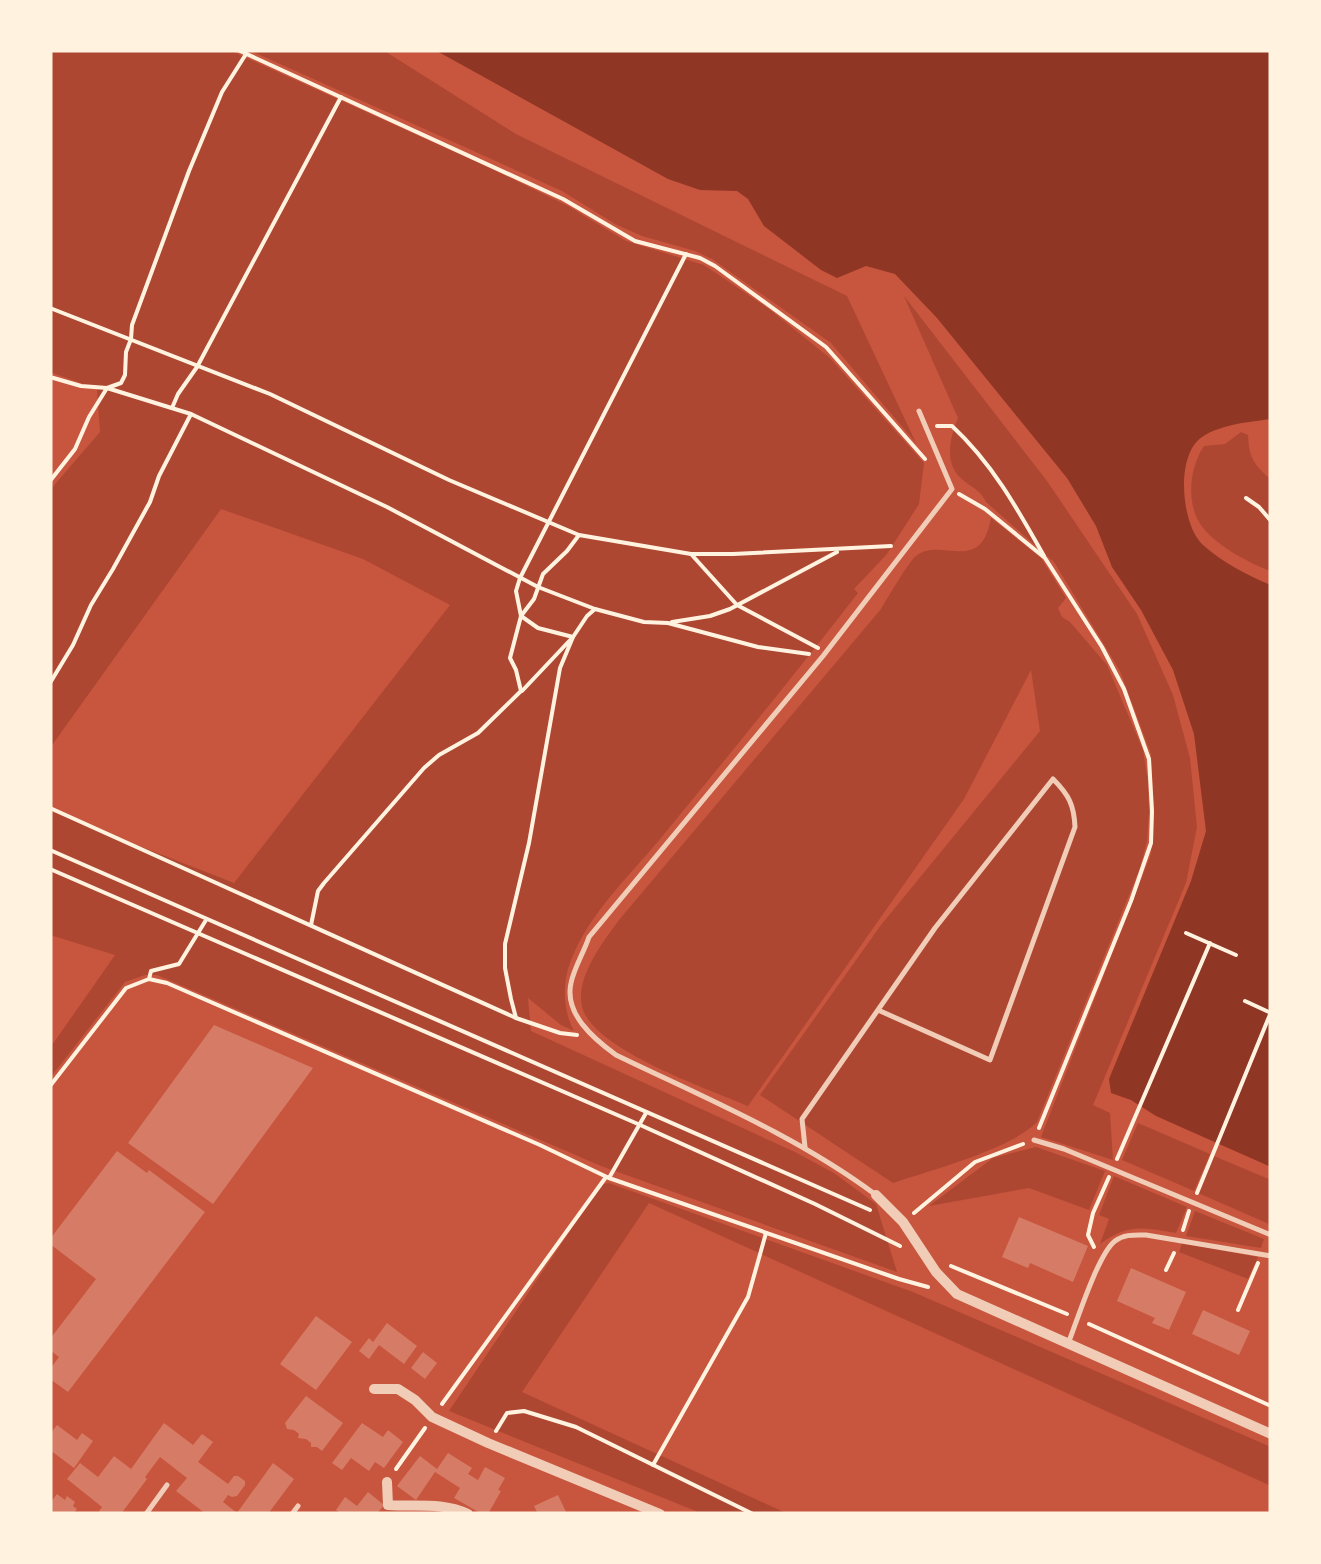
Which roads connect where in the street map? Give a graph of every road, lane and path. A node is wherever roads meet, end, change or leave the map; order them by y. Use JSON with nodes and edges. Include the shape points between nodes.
{"nodes":[{"id":1,"x":238,"y":50,"type":"edge"},
{"id":2,"x":246,"y":54,"type":"junction"},
{"id":3,"x":342,"y":97,"type":"junction"},
{"id":4,"x":686,"y":254,"type":"junction"},
{"id":5,"x":50,"y":308,"type":"edge"},
{"id":6,"x":131,"y":339,"type":"junction"},
{"id":7,"x":197,"y":367,"type":"junction"},
{"id":8,"x":50,"y":377,"type":"edge"},
{"id":9,"x":107,"y":388,"type":"junction"},
{"id":10,"x":172,"y":408,"type":"junction"},
{"id":11,"x":919,"y":410,"type":"dead end"},
{"id":12,"x":191,"y":414,"type":"junction"},
{"id":13,"x":923,"y":420,"type":"junction"},
{"id":14,"x":926,"y":460,"type":"dead end"},
{"id":15,"x":50,"y":481,"type":"edge"},
{"id":16,"x":952,"y":489,"type":"junction"},
{"id":17,"x":1246,"y":498,"type":"dead end"},
{"id":18,"x":1271,"y":521,"type":"edge"},
{"id":19,"x":550,"y":523,"type":"junction"},
{"id":20,"x":579,"y":535,"type":"junction"},
{"id":21,"x":907,"y":545,"type":"junction"},
{"id":22,"x":840,"y":550,"type":"junction"},
{"id":23,"x":691,"y":554,"type":"junction"},
{"id":24,"x":1046,"y":558,"type":"junction"},
{"id":25,"x":520,"y":578,"type":"junction"},
{"id":26,"x":538,"y":588,"type":"junction"},
{"id":27,"x":738,"y":606,"type":"junction"},
{"id":28,"x":596,"y":609,"type":"junction"},
{"id":29,"x":520,"y":616,"type":"junction"},
{"id":30,"x":668,"y":623,"type":"junction"},
{"id":31,"x":573,"y":636,"type":"junction"},
{"id":32,"x":824,"y":656,"type":"junction"},
{"id":33,"x":50,"y":683,"type":"edge"},
{"id":34,"x":522,"y":691,"type":"junction"},
{"id":35,"x":50,"y":808,"type":"edge"},
{"id":36,"x":50,"y":850,"type":"edge"},
{"id":37,"x":50,"y":869,"type":"edge"},
{"id":38,"x":206,"y":920,"type":"junction"},
{"id":39,"x":311,"y":925,"type":"junction"},
{"id":40,"x":1186,"y":933,"type":"dead end"},
{"id":41,"x":196,"y":934,"type":"junction"},
{"id":42,"x":1210,"y":943,"type":"junction"},
{"id":43,"x":1236,"y":955,"type":"dead end"},
{"id":44,"x":149,"y":979,"type":"junction"},
{"id":45,"x":1245,"y":1001,"type":"dead end"},
{"id":46,"x":878,"y":1010,"type":"junction"},
{"id":47,"x":1271,"y":1012,"type":"edge"},
{"id":48,"x":516,"y":1018,"type":"junction"},
{"id":49,"x":592,"y":1037,"type":"junction"},
{"id":50,"x":50,"y":1086,"type":"edge"},
{"id":51,"x":647,"y":1112,"type":"junction"},
{"id":52,"x":638,"y":1124,"type":"junction"},
{"id":53,"x":1034,"y":1140,"type":"junction"},
{"id":54,"x":805,"y":1147,"type":"junction"},
{"id":55,"x":1115,"y":1162,"type":"dead end"},
{"id":56,"x":1110,"y":1176,"type":"dead end"},
{"id":57,"x":608,"y":1177,"type":"junction"},
{"id":58,"x":876,"y":1195,"type":"joint"},
{"id":59,"x":1195,"y":1196,"type":"dead end"},
{"id":60,"x":890,"y":1209,"type":"junction"},
{"id":61,"x":1190,"y":1209,"type":"dead end"},
{"id":62,"x":903,"y":1222,"type":"junction"},
{"id":63,"x":766,"y":1233,"type":"junction"},
{"id":64,"x":1181,"y":1235,"type":"dead end"},
{"id":65,"x":1271,"y":1235,"type":"edge"},
{"id":66,"x":1174,"y":1254,"type":"dead end"},
{"id":67,"x":924,"y":1255,"type":"junction"},
{"id":68,"x":1271,"y":1256,"type":"edge"},
{"id":69,"x":1260,"y":1259,"type":"dead end"},
{"id":70,"x":1101,"y":1260,"type":"junction"},
{"id":71,"x":1166,"y":1270,"type":"dead end"},
{"id":72,"x":957,"y":1294,"type":"junction"},
{"id":73,"x":1238,"y":1310,"type":"dead end"},
{"id":74,"x":1078,"y":1319,"type":"junction"},
{"id":75,"x":1068,"y":1344,"type":"junction"},
{"id":76,"x":374,"y":1389,"type":"dead end"},
{"id":77,"x":1271,"y":1406,"type":"edge"},
{"id":78,"x":432,"y":1417,"type":"junction"},
{"id":79,"x":1271,"y":1434,"type":"edge"},
{"id":80,"x":488,"y":1443,"type":"junction"},
{"id":81,"x":653,"y":1465,"type":"junction"},
{"id":82,"x":387,"y":1482,"type":"joint"},
{"id":83,"x":167,"y":1484,"type":"dead end"},
{"id":84,"x":298,"y":1506,"type":"dead end"},
{"id":85,"x":385,"y":1510,"type":"edge"},
{"id":86,"x":146,"y":1514,"type":"edge"},
{"id":87,"x":292,"y":1514,"type":"edge"},
{"id":88,"x":468,"y":1514,"type":"edge"},
{"id":89,"x":660,"y":1514,"type":"edge"},
{"id":90,"x":753,"y":1514,"type":"edge"}],
"edges":[{"from":1,"to":2,"type":"path"},
{"from":2,"to":3,"type":"path"},
{"from":2,"to":6,"type":"path","via":[[189,171]]},
{"from":3,"to":4,"type":"path","via":[[563,199],[635,240]]},
{"from":3,"to":7,"type":"path"},
{"from":4,"to":14,"type":"path","via":[[715,266],[826,347]]},
{"from":4,"to":19,"type":"path"},
{"from":5,"to":6,"type":"path"},
{"from":6,"to":7,"type":"path"},
{"from":6,"to":9,"type":"path","via":[[125,375]]},
{"from":7,"to":10,"type":"path"},
{"from":7,"to":19,"type":"path"},
{"from":8,"to":9,"type":"path"},
{"from":9,"to":10,"type":"path"},
{"from":9,"to":15,"type":"path"},
{"from":10,"to":12,"type":"path"},
{"from":11,"to":13,"type":"lane"},
{"from":12,"to":25,"type":"path"},
{"from":12,"to":33,"type":"path"},
{"from":13,"to":16,"type":"lane"},
{"from":13,"to":24,"type":"path","via":[[952,426],[977,449]]},
{"from":16,"to":21,"type":"lane"},
{"from":16,"to":24,"type":"path"},
{"from":17,"to":18,"type":"path"},
{"from":19,"to":20,"type":"path"},
{"from":19,"to":25,"type":"path"},
{"from":20,"to":23,"type":"path"},
{"from":20,"to":26,"type":"path"},
{"from":21,"to":22,"type":"path"},
{"from":21,"to":32,"type":"lane"},
{"from":22,"to":23,"type":"path"},
{"from":22,"to":27,"type":"path"},
{"from":23,"to":27,"type":"path"},
{"from":24,"to":53,"type":"path","via":[[1124,689],[1149,759],[1152,811],[1150,843],[1131,901]]},
{"from":25,"to":26,"type":"path"},
{"from":25,"to":29,"type":"path"},
{"from":26,"to":28,"type":"path"},
{"from":26,"to":29,"type":"path"},
{"from":27,"to":30,"type":"path"},
{"from":27,"to":32,"type":"path"},
{"from":28,"to":30,"type":"path"},
{"from":28,"to":31,"type":"path"},
{"from":29,"to":31,"type":"path"},
{"from":29,"to":34,"type":"path","via":[[510,658]]},
{"from":30,"to":32,"type":"path"},
{"from":31,"to":34,"type":"path"},
{"from":31,"to":48,"type":"path","via":[[560,668],[505,944]]},
{"from":32,"to":49,"type":"lane","via":[[589,937],[570,986],[574,1012]]},
{"from":34,"to":39,"type":"path","via":[[412,782],[318,891]]},
{"from":35,"to":39,"type":"path"},
{"from":36,"to":38,"type":"path"},
{"from":37,"to":41,"type":"path"},
{"from":38,"to":41,"type":"path"},
{"from":38,"to":51,"type":"path"},
{"from":39,"to":48,"type":"path"},
{"from":40,"to":42,"type":"path"},
{"from":41,"to":44,"type":"path","via":[[179,964],[151,971]]},
{"from":41,"to":52,"type":"path"},
{"from":42,"to":43,"type":"path"},
{"from":42,"to":55,"type":"path"},
{"from":44,"to":50,"type":"path","via":[[126,988]]},
{"from":44,"to":57,"type":"path"},
{"from":45,"to":47,"type":"path"},
{"from":46,"to":46,"type":"lane","via":[[935,928],[1053,780],[1067,793],[1075,827],[990,1060]]},
{"from":46,"to":54,"type":"lane","via":[[802,1119]]},
{"from":47,"to":59,"type":"path"},
{"from":48,"to":49,"type":"path"},
{"from":49,"to":54,"type":"lane"},
{"from":51,"to":52,"type":"path"},
{"from":51,"to":60,"type":"path","via":[[872,1211]]},
{"from":52,"to":57,"type":"path"},
{"from":52,"to":67,"type":"path"},
{"from":53,"to":62,"type":"path","via":[[975,1162]]},
{"from":53,"to":65,"type":"lane"},
{"from":54,"to":58,"type":"lane"},
{"from":56,"to":70,"type":"path","via":[[1088,1235]]},
{"from":57,"to":63,"type":"path"},
{"from":57,"to":78,"type":"path"},
{"from":58,"to":60,"type":"street"},
{"from":60,"to":62,"type":"street"},
{"from":61,"to":64,"type":"path"},
{"from":62,"to":67,"type":"street"},
{"from":63,"to":72,"type":"path"},
{"from":63,"to":81,"type":"path","via":[[748,1297]]},
{"from":66,"to":71,"type":"path"},
{"from":67,"to":72,"type":"street"},
{"from":67,"to":74,"type":"path"},
{"from":68,"to":70,"type":"lane","via":[[1146,1234],[1116,1240]]},
{"from":69,"to":73,"type":"path"},
{"from":70,"to":74,"type":"lane"},
{"from":72,"to":75,"type":"street"},
{"from":74,"to":75,"type":"lane"},
{"from":74,"to":77,"type":"path"},
{"from":75,"to":79,"type":"street"},
{"from":76,"to":78,"type":"street","via":[[398,1388]]},
{"from":78,"to":80,"type":"street"},
{"from":78,"to":82,"type":"path"},
{"from":80,"to":81,"type":"path","via":[[507,1413],[524,1411],[576,1427]]},
{"from":80,"to":89,"type":"street"},
{"from":81,"to":90,"type":"path"},
{"from":82,"to":85,"type":"street"},
{"from":83,"to":86,"type":"lane"},
{"from":84,"to":87,"type":"lane"},
{"from":85,"to":88,"type":"street","via":[[430,1504]]}]}
